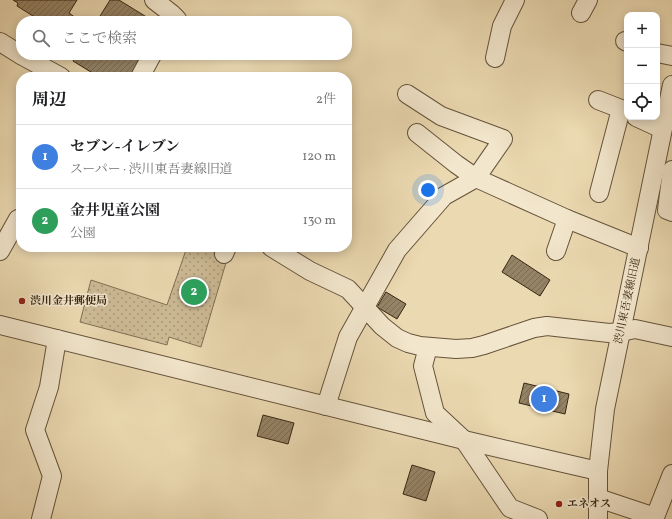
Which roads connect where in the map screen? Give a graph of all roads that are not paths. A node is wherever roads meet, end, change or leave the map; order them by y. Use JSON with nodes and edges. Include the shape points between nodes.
{"nodes":[{"id":1,"x":154,"y":0,"type":"edge"},
{"id":2,"x":515,"y":0,"type":"edge"},
{"id":3,"x":174,"y":16,"type":"edge"},
{"id":4,"x":660,"y":53,"type":"edge"},
{"id":5,"x":672,"y":56,"type":"edge"},
{"id":6,"x":495,"y":58,"type":"dead end"},
{"id":7,"x":27,"y":60,"type":"edge"},
{"id":8,"x":149,"y":60,"type":"edge"},
{"id":9,"x":51,"y":72,"type":"edge"},
{"id":10,"x":143,"y":72,"type":"edge"},
{"id":11,"x":672,"y":88,"type":"edge"},
{"id":12,"x":407,"y":94,"type":"dead end"},
{"id":13,"x":598,"y":100,"type":"dead end"},
{"id":14,"x":624,"y":111,"type":"edge"},
{"id":15,"x":625,"y":120,"type":"edge"},
{"id":16,"x":643,"y":120,"type":"edge"},
{"id":17,"x":662,"y":129,"type":"junction"},
{"id":18,"x":417,"y":133,"type":"dead end"},
{"id":19,"x":659,"y":149,"type":"junction"},
{"id":20,"x":672,"y":165,"type":"edge"},
{"id":21,"x":672,"y":170,"type":"edge"},
{"id":22,"x":476,"y":178,"type":"junction"},
{"id":23,"x":599,"y":193,"type":"dead end"},
{"id":24,"x":672,"y":212,"type":"edge"},
{"id":25,"x":567,"y":219,"type":"junction"},
{"id":26,"x":16,"y":223,"type":"edge"},
{"id":27,"x":639,"y":248,"type":"junction"},
{"id":28,"x":556,"y":250,"type":"dead end"},
{"id":29,"x":0,"y":251,"type":"edge"},
{"id":30,"x":278,"y":252,"type":"edge"},
{"id":31,"x":364,"y":307,"type":"junction"},
{"id":32,"x":0,"y":325,"type":"edge"},
{"id":33,"x":621,"y":332,"type":"junction"},
{"id":34,"x":671,"y":335,"type":"edge"},
{"id":35,"x":57,"y":339,"type":"junction"},
{"id":36,"x":428,"y":347,"type":"junction"},
{"id":37,"x":326,"y":406,"type":"junction"},
{"id":38,"x":464,"y":440,"type":"junction"},
{"id":39,"x":598,"y":471,"type":"junction"},
{"id":40,"x":672,"y":474,"type":"edge"},
{"id":41,"x":598,"y":498,"type":"junction"},
{"id":42,"x":41,"y":519,"type":"edge"},
{"id":43,"x":538,"y":519,"type":"edge"},
{"id":44,"x":598,"y":519,"type":"edge"}],
"edges":[{"from":1,"to":3,"type":"street"},
{"from":2,"to":6,"type":"street","via":[[502,26]]},
{"from":4,"to":5,"type":"street"},
{"from":7,"to":9,"type":"street"},
{"from":8,"to":10,"type":"street"},
{"from":11,"to":17,"type":"street","name":"渋川東吾妻線旧道"},
{"from":12,"to":22,"type":"street","via":[[441,116],[503,139]]},
{"from":13,"to":14,"type":"street"},
{"from":15,"to":23,"type":"street"},
{"from":16,"to":17,"type":"street"},
{"from":17,"to":19,"type":"street","name":"渋川東吾妻線旧道"},
{"from":18,"to":22,"type":"street"},
{"from":19,"to":20,"type":"street"},
{"from":19,"to":27,"type":"street","name":"渋川東吾妻線旧道"},
{"from":21,"to":24,"type":"street","via":[[668,210]]},
{"from":22,"to":25,"type":"street"},
{"from":22,"to":31,"type":"street","via":[[444,196],[433,208],[397,250]]},
{"from":25,"to":27,"type":"street"},
{"from":25,"to":28,"type":"street"},
{"from":26,"to":29,"type":"street"},
{"from":27,"to":33,"type":"street","name":"渋川東吾妻線旧道"},
{"from":30,"to":31,"type":"street","via":[[348,289]]},
{"from":31,"to":36,"type":"street","via":[[397,338]]},
{"from":31,"to":37,"type":"street","via":[[348,337]]},
{"from":32,"to":35,"type":"street"},
{"from":33,"to":34,"type":"street","via":[[635,329]]},
{"from":33,"to":36,"type":"street","via":[[547,326],[472,348]]},
{"from":33,"to":39,"type":"street","name":"渋川東吾妻線旧道","via":[[605,409]]},
{"from":35,"to":37,"type":"street"},
{"from":35,"to":42,"type":"street","via":[[49,387],[35,430],[52,476]]},
{"from":36,"to":38,"type":"street","via":[[423,366],[435,413]]},
{"from":37,"to":38,"type":"street"},
{"from":38,"to":39,"type":"street"},
{"from":38,"to":43,"type":"street","via":[[510,508]]},
{"from":39,"to":41,"type":"street","name":"渋川東吾妻線旧道"},
{"from":40,"to":41,"type":"street","via":[[655,517]]},
{"from":41,"to":44,"type":"street","name":"渋川東吾妻線旧道"}]}
